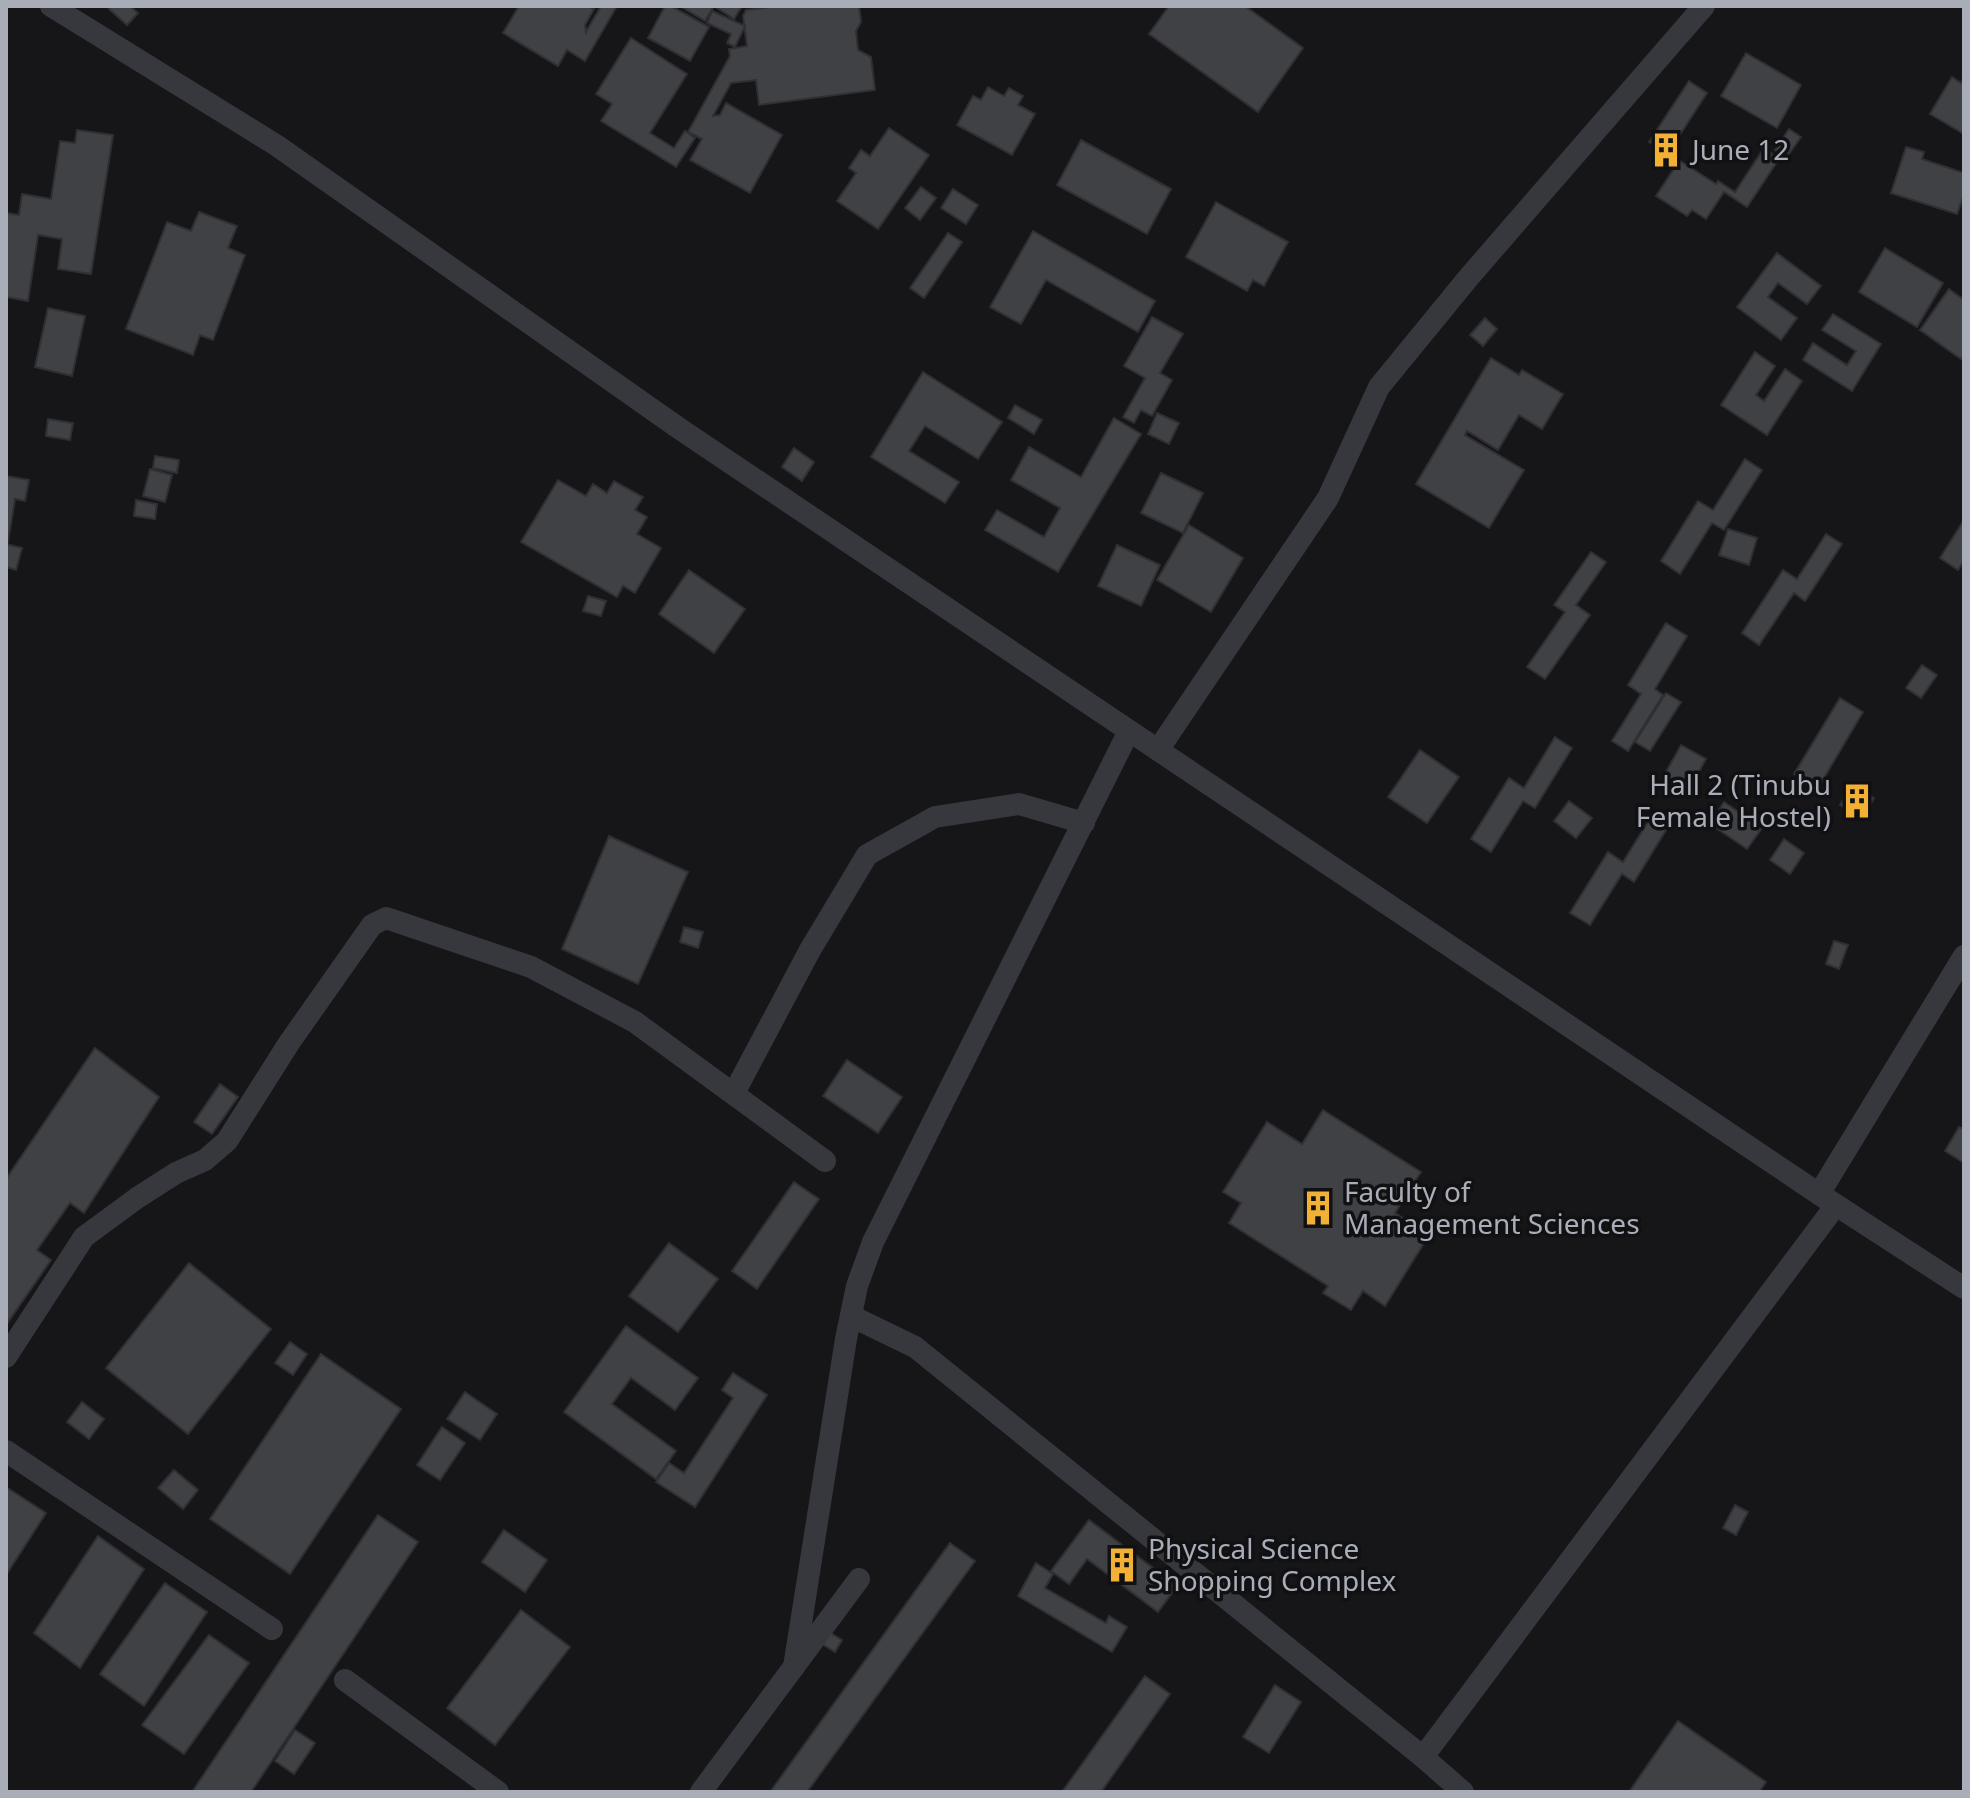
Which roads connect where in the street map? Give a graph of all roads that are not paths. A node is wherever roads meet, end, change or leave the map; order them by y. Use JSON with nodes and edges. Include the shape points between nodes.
{"nodes":[{"id":1,"x":51,"y":6,"type":"edge"},
{"id":2,"x":1704,"y":6,"type":"edge"},
{"id":3,"x":1129,"y":731,"type":"junction"},
{"id":4,"x":1158,"y":750,"type":"junction"},
{"id":5,"x":1084,"y":823,"type":"junction"},
{"id":6,"x":1964,"y":956,"type":"edge"},
{"id":7,"x":734,"y":1093,"type":"junction"},
{"id":8,"x":825,"y":1161,"type":"dead end"},
{"id":9,"x":1827,"y":1200,"type":"junction"},
{"id":10,"x":1964,"y":1288,"type":"edge"},
{"id":11,"x":851,"y":1316,"type":"junction"},
{"id":12,"x":6,"y":1357,"type":"edge"},
{"id":13,"x":6,"y":1451,"type":"edge"},
{"id":14,"x":859,"y":1579,"type":"dead end"},
{"id":15,"x":272,"y":1629,"type":"dead end"},
{"id":16,"x":794,"y":1667,"type":"junction"},
{"id":17,"x":345,"y":1680,"type":"dead end"},
{"id":18,"x":1423,"y":1757,"type":"junction"},
{"id":19,"x":498,"y":1792,"type":"edge"},
{"id":20,"x":701,"y":1792,"type":"edge"},
{"id":21,"x":1463,"y":1792,"type":"edge"}],
"edges":[{"from":1,"to":3,"type":"street","via":[[276,145],[680,429]]},
{"from":2,"to":4,"type":"street","via":[[1379,387],[1328,498]]},
{"from":3,"to":4,"type":"street"},
{"from":3,"to":5,"type":"street"},
{"from":4,"to":9,"type":"street"},
{"from":5,"to":7,"type":"street","via":[[1019,804],[991,808],[935,817],[867,855]]},
{"from":5,"to":11,"type":"street","via":[[873,1242]]},
{"from":6,"to":9,"type":"street"},
{"from":7,"to":8,"type":"street"},
{"from":7,"to":12,"type":"street","via":[[635,1022],[531,967],[386,918],[372,925],[227,1141],[84,1237]]},
{"from":9,"to":10,"type":"street"},
{"from":9,"to":18,"type":"street"},
{"from":11,"to":16,"type":"street"},
{"from":11,"to":18,"type":"street","via":[[915,1347]]},
{"from":13,"to":15,"type":"street"},
{"from":14,"to":16,"type":"street"},
{"from":16,"to":20,"type":"street"},
{"from":17,"to":19,"type":"street"},
{"from":18,"to":21,"type":"street"}]}
